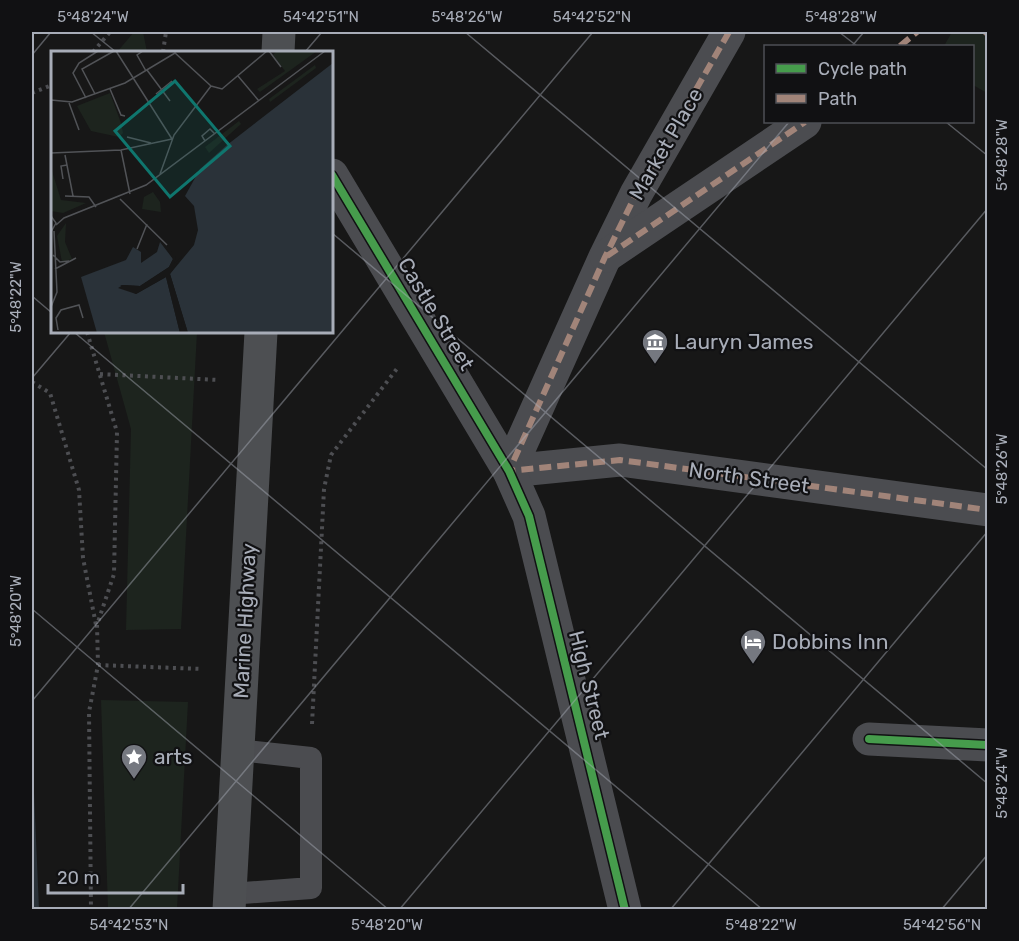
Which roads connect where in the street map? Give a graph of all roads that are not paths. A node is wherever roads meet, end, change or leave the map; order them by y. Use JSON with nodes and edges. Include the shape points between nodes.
{"nodes":[{"id":1,"x":279,"y":32,"type":"edge"},
{"id":2,"x":729,"y":32,"type":"edge"},
{"id":3,"x":278,"y":51,"type":"edge"},
{"id":4,"x":804,"y":123,"type":"edge"},
{"id":5,"x":333,"y":177,"type":"edge"},
{"id":6,"x":604,"y":257,"type":"junction"},
{"id":7,"x":261,"y":333,"type":"edge"},
{"id":8,"x":509,"y":471,"type":"junction"},
{"id":9,"x":987,"y":510,"type":"edge"},
{"id":10,"x":869,"y":739,"type":"dead end"},
{"id":11,"x":987,"y":745,"type":"edge"},
{"id":12,"x":238,"y":750,"type":"junction"},
{"id":13,"x":229,"y":902,"type":"edge"},
{"id":14,"x":625,"y":909,"type":"edge"}],
"edges":[{"from":1,"to":3,"type":"main road"},
{"from":2,"to":6,"type":"street","name":"Market Place"},
{"from":4,"to":6,"type":"street","name":"Market Place"},
{"from":5,"to":8,"type":"street","name":"Castle Street"},
{"from":6,"to":8,"type":"street","name":"Market Place"},
{"from":7,"to":12,"type":"main road","name":"Marine Highway"},
{"from":8,"to":9,"type":"street","name":"North Street","via":[[620,460]]},
{"from":8,"to":14,"type":"street","name":"High Street","via":[[529,516]]},
{"from":10,"to":11,"type":"street"},
{"from":12,"to":13,"type":"main road","name":"Marine Highway"},
{"from":12,"to":13,"type":"lane","via":[[311,758],[311,888]]}]}
